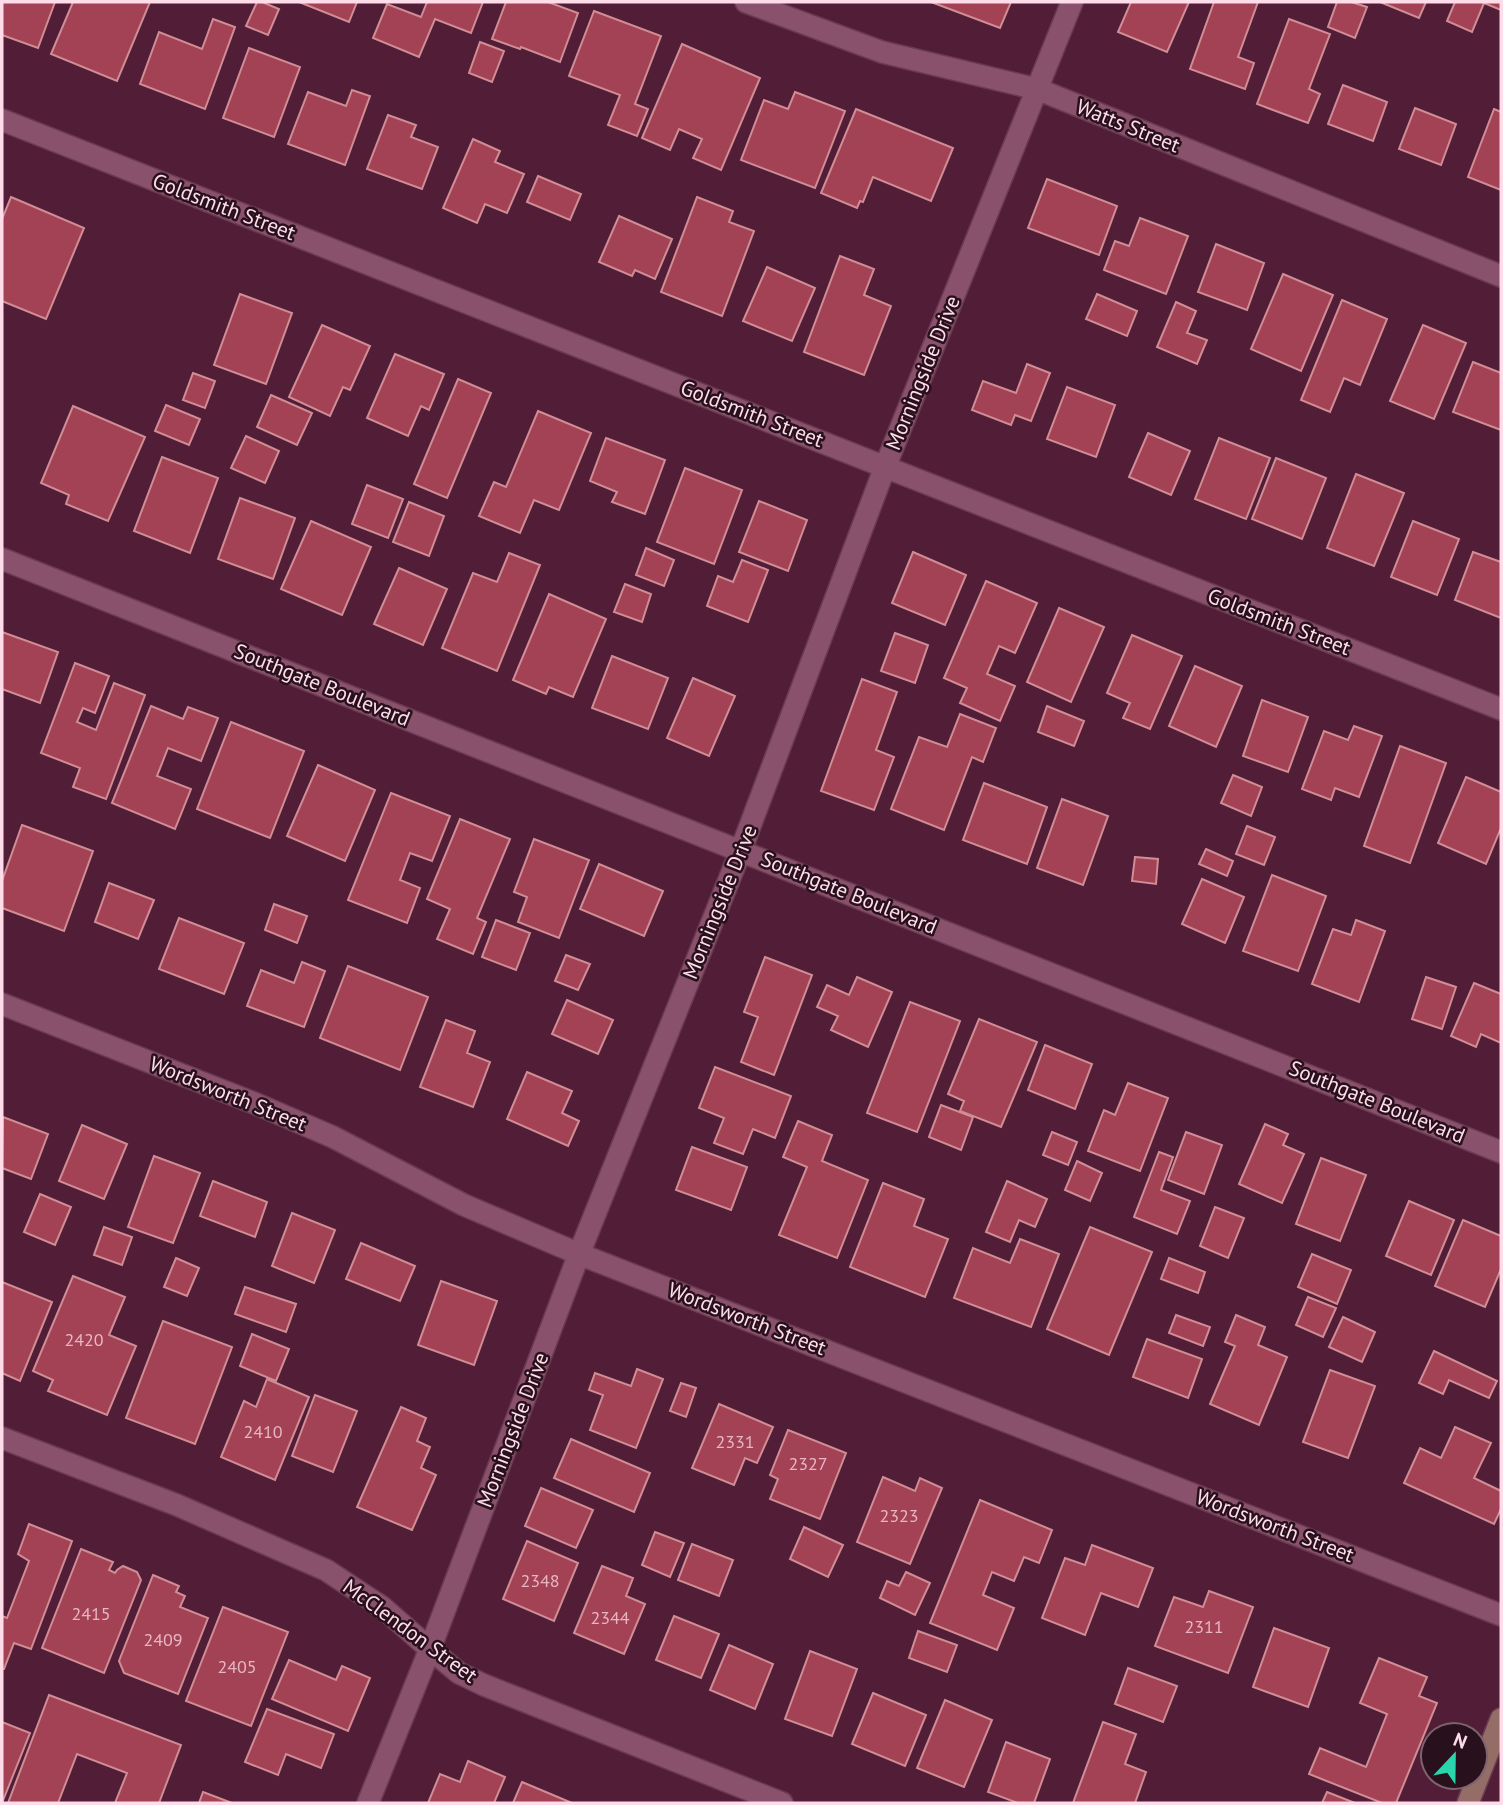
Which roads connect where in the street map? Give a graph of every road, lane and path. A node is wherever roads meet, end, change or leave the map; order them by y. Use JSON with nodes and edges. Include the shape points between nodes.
{"nodes":[{"id":1,"x":746,"y":2,"type":"edge"},
{"id":2,"x":1072,"y":2,"type":"edge"},
{"id":3,"x":1037,"y":89,"type":"junction"},
{"id":4,"x":2,"y":120,"type":"edge"},
{"id":5,"x":1501,"y":276,"type":"edge"},
{"id":6,"x":885,"y":467,"type":"junction"},
{"id":7,"x":2,"y":559,"type":"edge"},
{"id":8,"x":1501,"y":709,"type":"edge"},
{"id":9,"x":741,"y":850,"type":"junction"},
{"id":10,"x":2,"y":1004,"type":"edge"},
{"id":11,"x":1501,"y":1152,"type":"edge"},
{"id":12,"x":579,"y":1254,"type":"junction"},
{"id":13,"x":2,"y":1438,"type":"edge"},
{"id":14,"x":1501,"y":1615,"type":"edge"},
{"id":15,"x":430,"y":1649,"type":"junction"},
{"id":16,"x":1501,"y":1719,"type":"edge"},
{"id":17,"x":368,"y":1803,"type":"edge"},
{"id":18,"x":782,"y":1803,"type":"edge"},
{"id":19,"x":1468,"y":1803,"type":"edge"}],
"edges":[{"from":1,"to":3,"type":"street","name":"Watts Street","via":[[883,52]]},
{"from":2,"to":3,"type":"street","name":"Morningside Drive"},
{"from":3,"to":5,"type":"street","name":"Watts Street"},
{"from":3,"to":6,"type":"street","name":"Morningside Drive"},
{"from":4,"to":6,"type":"street","name":"Goldsmith Street"},
{"from":6,"to":8,"type":"street","name":"Goldsmith Street"},
{"from":6,"to":9,"type":"street","name":"Morningside Drive"},
{"from":7,"to":9,"type":"street","name":"Southgate Boulevard"},
{"from":9,"to":11,"type":"street","name":"Southgate Boulevard"},
{"from":9,"to":12,"type":"street","name":"Morningside Drive"},
{"from":10,"to":12,"type":"street","name":"Wordsworth Street","via":[[333,1137],[464,1205]]},
{"from":12,"to":14,"type":"street","name":"Wordsworth Street"},
{"from":12,"to":15,"type":"street","name":"Morningside Drive"},
{"from":13,"to":15,"type":"street","name":"McClendon Street","via":[[177,1505],[326,1570],[382,1607]]},
{"from":15,"to":17,"type":"street","name":"Morningside Drive"},
{"from":15,"to":18,"type":"street","name":"McClendon Street","via":[[459,1673],[484,1685]]},
{"from":16,"to":19,"type":"main road"}]}
